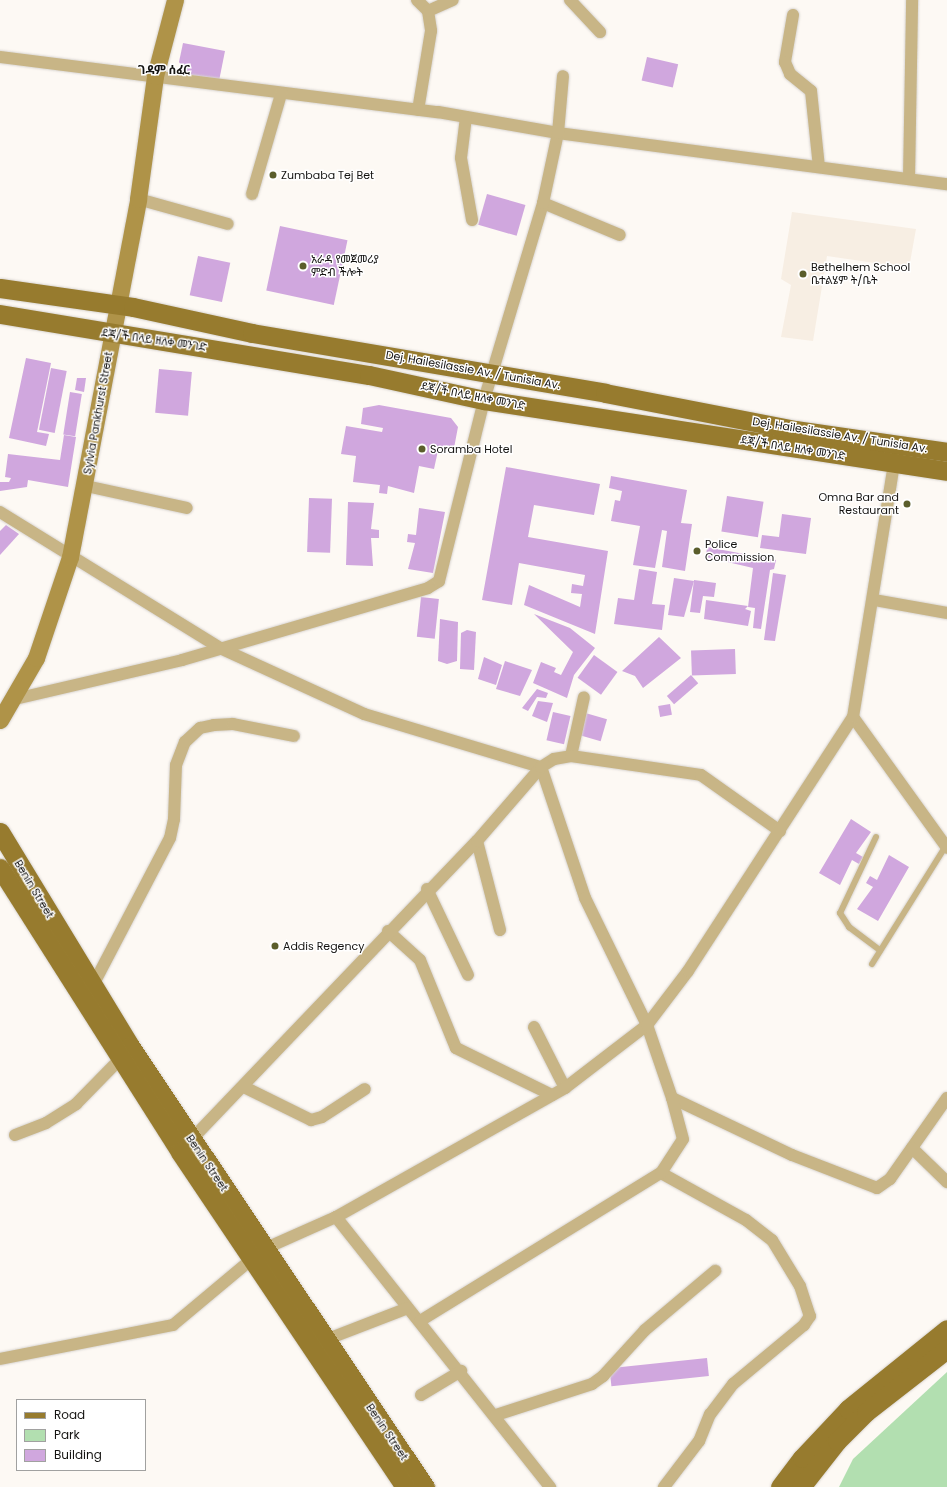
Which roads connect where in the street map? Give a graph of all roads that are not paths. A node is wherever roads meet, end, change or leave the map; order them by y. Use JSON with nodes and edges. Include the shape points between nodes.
{"nodes":[{"id":1,"x":175,"y":0,"type":"edge"},
{"id":2,"x":417,"y":0,"type":"edge"},
{"id":3,"x":453,"y":0,"type":"edge"},
{"id":4,"x":570,"y":0,"type":"edge"},
{"id":5,"x":912,"y":0,"type":"edge"},
{"id":6,"x":428,"y":11,"type":"junction"},
{"id":7,"x":793,"y":15,"type":"dead end"},
{"id":8,"x":600,"y":32,"type":"dead end"},
{"id":9,"x":0,"y":57,"type":"edge"},
{"id":10,"x":155,"y":76,"type":"junction"},
{"id":11,"x":563,"y":76,"type":"dead end"},
{"id":12,"x":281,"y":94,"type":"junction"},
{"id":13,"x":418,"y":110,"type":"junction"},
{"id":14,"x":466,"y":117,"type":"junction"},
{"id":15,"x":558,"y":132,"type":"junction"},
{"id":16,"x":819,"y":167,"type":"junction"},
{"id":17,"x":909,"y":179,"type":"junction"},
{"id":18,"x":947,"y":184,"type":"edge"},
{"id":19,"x":252,"y":194,"type":"dead end"},
{"id":20,"x":138,"y":199,"type":"junction"},
{"id":21,"x":543,"y":203,"type":"junction"},
{"id":22,"x":472,"y":220,"type":"dead end"},
{"id":23,"x":228,"y":224,"type":"dead end"},
{"id":24,"x":620,"y":235,"type":"dead end"},
{"id":25,"x":0,"y":288,"type":"edge"},
{"id":26,"x":119,"y":304,"type":"junction"},
{"id":27,"x":0,"y":314,"type":"edge"},
{"id":28,"x":112,"y":335,"type":"junction"},
{"id":29,"x":492,"y":374,"type":"junction"},
{"id":30,"x":484,"y":400,"type":"junction"},
{"id":31,"x":895,"y":442,"type":"junction"},
{"id":32,"x":947,"y":452,"type":"edge"},
{"id":33,"x":894,"y":463,"type":"junction"},
{"id":34,"x":947,"y":471,"type":"edge"},
{"id":35,"x":86,"y":486,"type":"junction"},
{"id":36,"x":187,"y":508,"type":"dead end"},
{"id":37,"x":0,"y":512,"type":"edge"},
{"id":38,"x":70,"y":557,"type":"junction"},
{"id":39,"x":874,"y":600,"type":"junction"},
{"id":40,"x":947,"y":613,"type":"edge"},
{"id":41,"x":220,"y":648,"type":"junction"},
{"id":42,"x":584,"y":697,"type":"dead end"},
{"id":43,"x":15,"y":699,"type":"junction"},
{"id":44,"x":853,"y":717,"type":"junction"},
{"id":45,"x":0,"y":720,"type":"edge"},
{"id":46,"x":294,"y":736,"type":"dead end"},
{"id":47,"x":571,"y":756,"type":"junction"},
{"id":48,"x":541,"y":767,"type":"junction"},
{"id":49,"x":780,"y":831,"type":"junction"},
{"id":50,"x":0,"y":832,"type":"edge"},
{"id":51,"x":876,"y":837,"type":"dead end"},
{"id":52,"x":477,"y":841,"type":"junction"},
{"id":53,"x":946,"y":848,"type":"edge"},
{"id":54,"x":0,"y":868,"type":"edge"},
{"id":55,"x":427,"y":889,"type":"junction"},
{"id":56,"x":500,"y":930,"type":"dead end"},
{"id":57,"x":388,"y":931,"type":"junction"},
{"id":58,"x":880,"y":950,"type":"junction"},
{"id":59,"x":872,"y":964,"type":"dead end"},
{"id":60,"x":468,"y":975,"type":"dead end"},
{"id":61,"x":87,"y":992,"type":"junction"},
{"id":62,"x":647,"y":1024,"type":"junction"},
{"id":63,"x":534,"y":1027,"type":"dead end"},
{"id":64,"x":126,"y":1054,"type":"junction"},
{"id":65,"x":244,"y":1087,"type":"junction"},
{"id":66,"x":565,"y":1088,"type":"junction"},
{"id":67,"x":365,"y":1089,"type":"dead end"},
{"id":68,"x":552,"y":1095,"type":"junction"},
{"id":69,"x":672,"y":1098,"type":"junction"},
{"id":70,"x":947,"y":1098,"type":"edge"},
{"id":71,"x":15,"y":1135,"type":"dead end"},
{"id":72,"x":191,"y":1140,"type":"junction"},
{"id":73,"x":912,"y":1148,"type":"junction"},
{"id":74,"x":661,"y":1173,"type":"junction"},
{"id":75,"x":947,"y":1182,"type":"edge"},
{"id":76,"x":336,"y":1217,"type":"junction"},
{"id":77,"x":258,"y":1254,"type":"junction"},
{"id":78,"x":715,"y":1271,"type":"dead end"},
{"id":79,"x":408,"y":1308,"type":"junction"},
{"id":80,"x":420,"y":1322,"type":"junction"},
{"id":81,"x":947,"y":1329,"type":"edge"},
{"id":82,"x":318,"y":1344,"type":"junction"},
{"id":83,"x":947,"y":1349,"type":"edge"},
{"id":84,"x":0,"y":1360,"type":"edge"},
{"id":85,"x":461,"y":1371,"type":"junction"},
{"id":86,"x":421,"y":1395,"type":"dead end"},
{"id":87,"x":496,"y":1415,"type":"junction"},
{"id":88,"x":405,"y":1487,"type":"edge"},
{"id":89,"x":425,"y":1487,"type":"edge"},
{"id":90,"x":550,"y":1487,"type":"edge"},
{"id":91,"x":664,"y":1487,"type":"edge"},
{"id":92,"x":780,"y":1487,"type":"edge"},
{"id":93,"x":801,"y":1487,"type":"edge"}],
"edges":[{"from":1,"to":10,"type":"street","name":"Sylvia Pankhurst Street"},
{"from":2,"to":6,"type":"street"},
{"from":3,"to":6,"type":"street"},
{"from":4,"to":8,"type":"street"},
{"from":5,"to":17,"type":"street"},
{"from":6,"to":13,"type":"street","via":[[431,32]]},
{"from":7,"to":16,"type":"street","via":[[785,62],[790,74],[811,91]]},
{"from":9,"to":10,"type":"street"},
{"from":10,"to":12,"type":"street"},
{"from":10,"to":20,"type":"street","name":"Sylvia Pankhurst Street"},
{"from":11,"to":15,"type":"street"},
{"from":12,"to":13,"type":"street"},
{"from":12,"to":19,"type":"street"},
{"from":13,"to":14,"type":"street"},
{"from":14,"to":15,"type":"street"},
{"from":14,"to":22,"type":"street","via":[[461,158]]},
{"from":15,"to":16,"type":"street"},
{"from":15,"to":21,"type":"street"},
{"from":16,"to":17,"type":"street"},
{"from":17,"to":18,"type":"street"},
{"from":20,"to":23,"type":"street"},
{"from":20,"to":26,"type":"street","name":"Sylvia Pankhurst Street"},
{"from":21,"to":24,"type":"street"},
{"from":21,"to":29,"type":"street"},
{"from":25,"to":26,"type":"main road","name":"Dej. Hailesilassie Av. / Tunisia Av."},
{"from":26,"to":28,"type":"street","name":"Sylvia Pankhurst Street"},
{"from":26,"to":29,"type":"main road","name":"Dej. Hailesilassie Av. / Tunisia Av.","via":[[252,333]]},
{"from":27,"to":28,"type":"main road","name":"ደጃ/ች በላይ ዘለቀ መንገድ"},
{"from":28,"to":30,"type":"main road","name":"ደጃ/ች በላይ ዘለቀ መንገድ","via":[[244,352]]},
{"from":28,"to":35,"type":"street","name":"Sylvia Pankhurst Street"},
{"from":29,"to":30,"type":"street"},
{"from":29,"to":31,"type":"main road","name":"Dej. Hailesilassie Av. / Tunisia Av.","via":[[795,430]]},
{"from":30,"to":33,"type":"main road","name":"ደጃ/ች በላይ ዘለቀ መንገድ"},
{"from":30,"to":41,"type":"street","via":[[438,581],[428,588]]},
{"from":31,"to":32,"type":"main road","name":"Dej. Hailesilassie Av. / Tunisia Av."},
{"from":31,"to":33,"type":"street"},
{"from":33,"to":34,"type":"main road","name":"ደጃ/ች በላይ ዘለቀ መንገድ"},
{"from":33,"to":39,"type":"street"},
{"from":35,"to":36,"type":"street"},
{"from":35,"to":38,"type":"street","name":"Sylvia Pankhurst Street"},
{"from":37,"to":38,"type":"street"},
{"from":38,"to":41,"type":"street"},
{"from":38,"to":43,"type":"street","name":"Sylvia Pankhurst Street","via":[[36,658]]},
{"from":39,"to":40,"type":"street"},
{"from":39,"to":44,"type":"street"},
{"from":41,"to":43,"type":"street"},
{"from":41,"to":48,"type":"street","via":[[364,714]]},
{"from":42,"to":47,"type":"street"},
{"from":43,"to":45,"type":"street","name":"Sylvia Pankhurst Street"},
{"from":44,"to":49,"type":"street"},
{"from":44,"to":53,"type":"street"},
{"from":46,"to":61,"type":"street","via":[[233,724],[214,725],[200,728],[185,742],[176,766],[174,819],[170,838]]},
{"from":47,"to":48,"type":"street","via":[[554,759]]},
{"from":47,"to":49,"type":"street","via":[[701,775]]},
{"from":48,"to":52,"type":"street"},
{"from":48,"to":62,"type":"street","via":[[585,898],[610,956]]},
{"from":49,"to":62,"type":"street","via":[[688,971]]},
{"from":50,"to":61,"type":"main road","name":"Benin Street"},
{"from":51,"to":58,"type":"lane","via":[[840,913],[849,927]]},
{"from":52,"to":55,"type":"street"},
{"from":52,"to":56,"type":"street"},
{"from":53,"to":58,"type":"lane"},
{"from":54,"to":61,"type":"main road","name":"Benin Street"},
{"from":55,"to":57,"type":"street"},
{"from":55,"to":60,"type":"street"},
{"from":57,"to":65,"type":"street"},
{"from":57,"to":68,"type":"street","via":[[420,960],[456,1048]]},
{"from":58,"to":59,"type":"lane"},
{"from":61,"to":64,"type":"main road","name":"Benin Street"},
{"from":62,"to":66,"type":"street"},
{"from":62,"to":69,"type":"street"},
{"from":63,"to":66,"type":"street"},
{"from":64,"to":71,"type":"street","via":[[76,1104],[46,1123]]},
{"from":64,"to":72,"type":"main road","name":"Benin Street"},
{"from":64,"to":77,"type":"main road","name":"Benin Street"},
{"from":65,"to":67,"type":"street","via":[[311,1120],[322,1117]]},
{"from":65,"to":72,"type":"street"},
{"from":66,"to":68,"type":"street"},
{"from":68,"to":76,"type":"street"},
{"from":69,"to":73,"type":"street","via":[[792,1155],[877,1188],[890,1179]]},
{"from":69,"to":74,"type":"street","via":[[683,1139]]},
{"from":70,"to":73,"type":"street"},
{"from":72,"to":77,"type":"main road","name":"Benin Street"},
{"from":73,"to":75,"type":"street"},
{"from":74,"to":80,"type":"street"},
{"from":74,"to":91,"type":"street","via":[[746,1220],[772,1240],[800,1286],[810,1316],[804,1325],[733,1384],[710,1414],[699,1441]]},
{"from":76,"to":77,"type":"street"},
{"from":76,"to":79,"type":"street"},
{"from":77,"to":82,"type":"main road","name":"Benin Street"},
{"from":77,"to":84,"type":"street","via":[[172,1325]]},
{"from":78,"to":87,"type":"street","via":[[645,1330],[603,1376],[592,1384]]},
{"from":79,"to":80,"type":"street"},
{"from":79,"to":82,"type":"street"},
{"from":80,"to":85,"type":"street"},
{"from":81,"to":92,"type":"main road","via":[[848,1409],[802,1458]]},
{"from":82,"to":88,"type":"main road","name":"Benin Street"},
{"from":82,"to":89,"type":"main road","name":"Benin Street"},
{"from":83,"to":93,"type":"main road","via":[[866,1412],[837,1440]]},
{"from":85,"to":86,"type":"street"},
{"from":85,"to":87,"type":"street"},
{"from":87,"to":90,"type":"street"}]}
